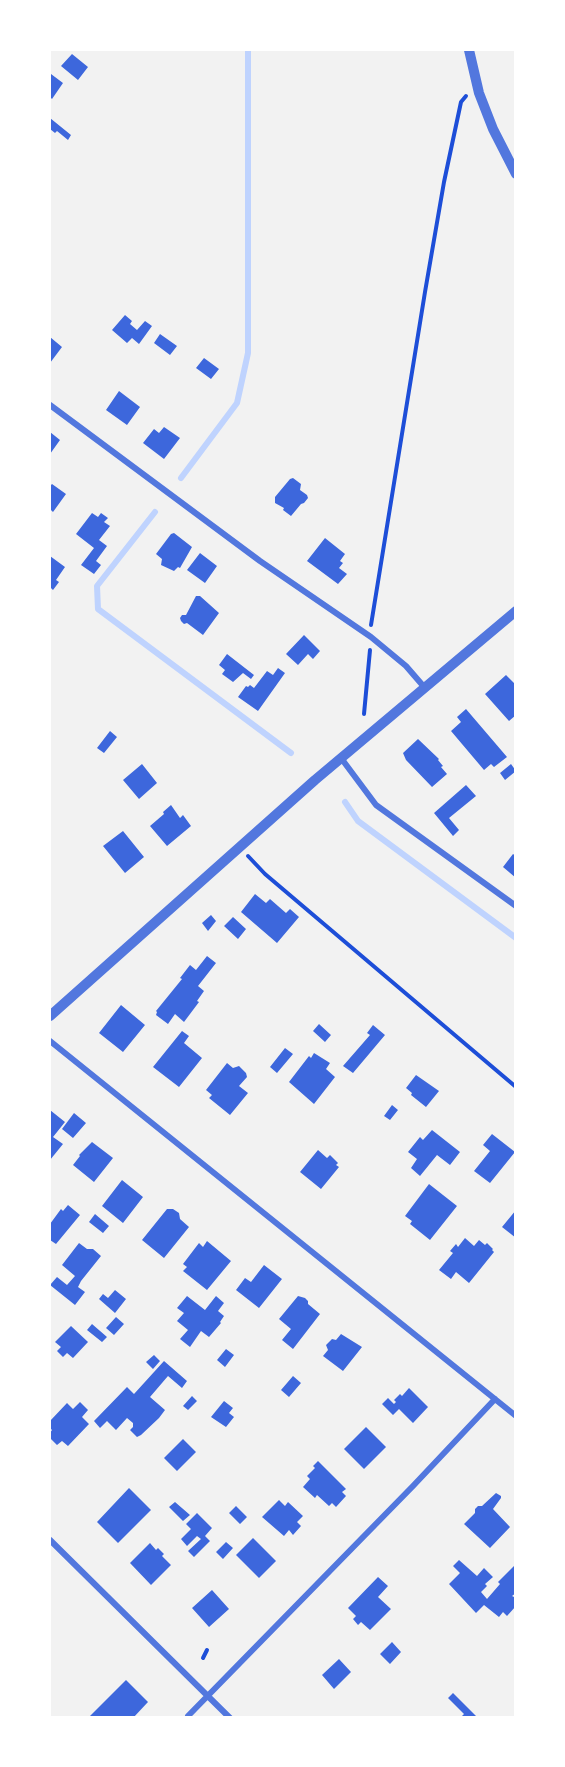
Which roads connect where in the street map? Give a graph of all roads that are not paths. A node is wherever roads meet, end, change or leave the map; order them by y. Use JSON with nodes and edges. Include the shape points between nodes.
{"nodes":[{"id":1,"x":469,"y":50,"type":"edge"},
{"id":2,"x":516,"y":174,"type":"edge"},
{"id":3,"x":50,"y":405,"type":"edge"},
{"id":4,"x":516,"y":611,"type":"edge"},
{"id":5,"x":424,"y":688,"type":"junction"},
{"id":6,"x":341,"y":758,"type":"junction"},
{"id":7,"x":516,"y":906,"type":"edge"},
{"id":8,"x":50,"y":1016,"type":"edge"},
{"id":9,"x":50,"y":1041,"type":"edge"},
{"id":10,"x":495,"y":1399,"type":"junction"},
{"id":11,"x":516,"y":1416,"type":"edge"},
{"id":12,"x":50,"y":1540,"type":"edge"},
{"id":13,"x":207,"y":1696,"type":"junction"},
{"id":14,"x":188,"y":1716,"type":"edge"},
{"id":15,"x":230,"y":1718,"type":"edge"}],
"edges":[{"from":1,"to":2,"type":"street","via":[[493,129]]},
{"from":3,"to":5,"type":"street","via":[[183,506],[371,637],[406,666]]},
{"from":4,"to":5,"type":"street"},
{"from":5,"to":6,"type":"street"},
{"from":6,"to":7,"type":"street","via":[[376,805]]},
{"from":6,"to":8,"type":"street"},
{"from":9,"to":10,"type":"street"},
{"from":10,"to":11,"type":"street"},
{"from":10,"to":13,"type":"street"},
{"from":12,"to":13,"type":"street"},
{"from":13,"to":14,"type":"street"},
{"from":13,"to":15,"type":"street"}]}
